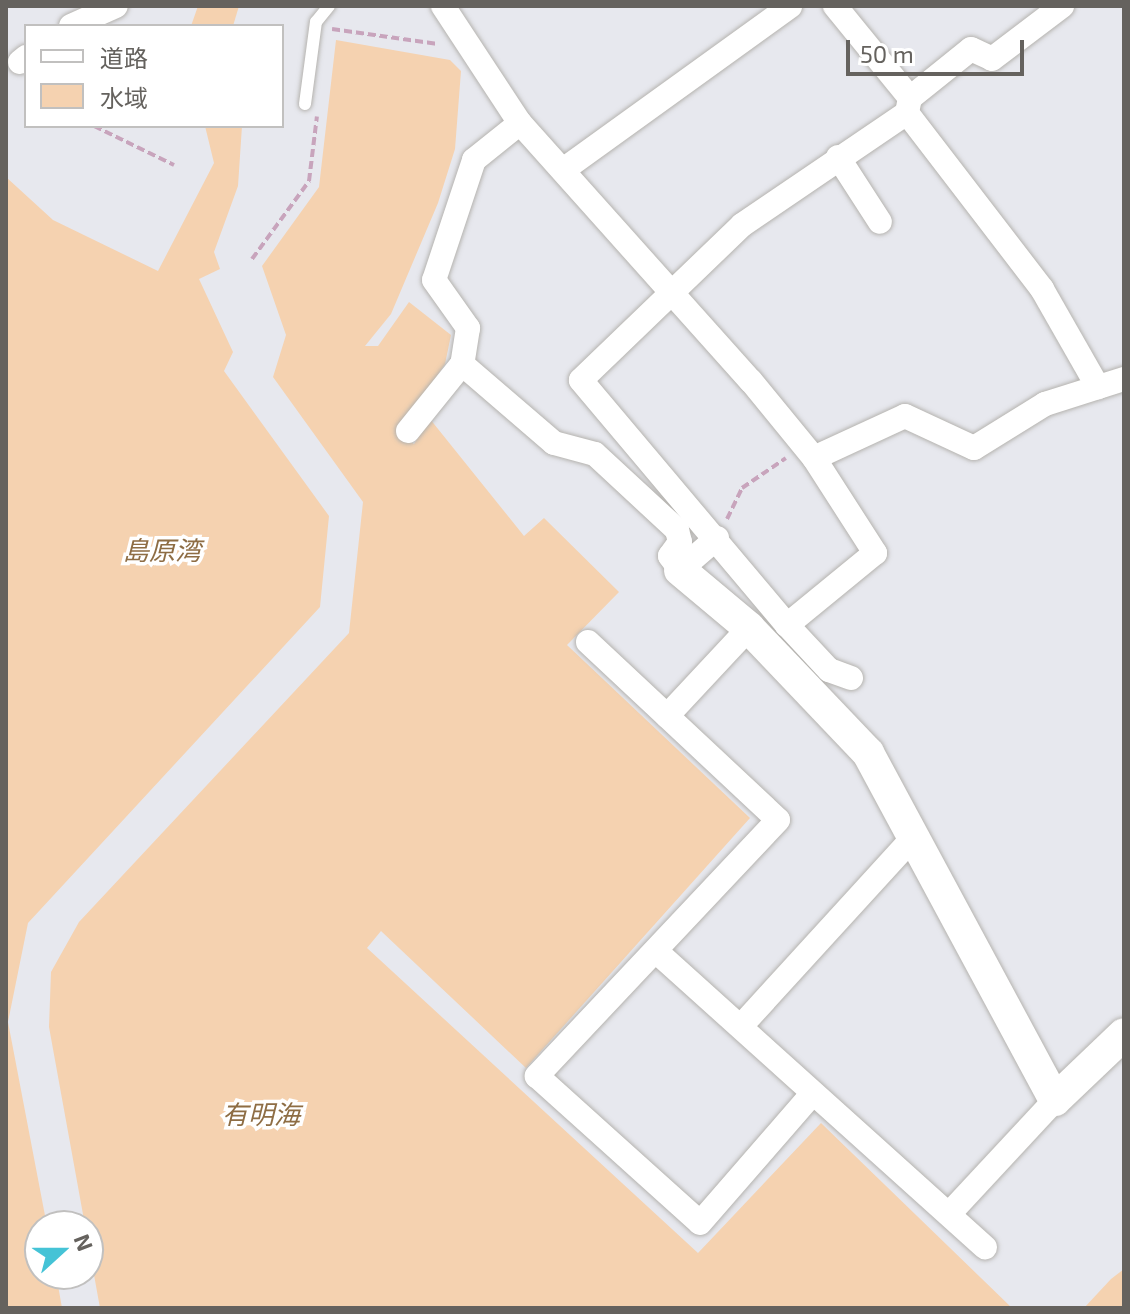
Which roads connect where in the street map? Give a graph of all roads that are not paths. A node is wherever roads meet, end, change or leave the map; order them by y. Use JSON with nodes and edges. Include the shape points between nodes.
{"nodes":[{"id":1,"x":116,"y":6,"type":"edge"},
{"id":2,"x":329,"y":6,"type":"edge"},
{"id":3,"x":443,"y":6,"type":"edge"},
{"id":4,"x":835,"y":6,"type":"edge"},
{"id":5,"x":1062,"y":6,"type":"edge"},
{"id":6,"x":778,"y":9,"type":"edge"},
{"id":7,"x":76,"y":24,"type":"edge"},
{"id":8,"x":312,"y":104,"type":"road end"},
{"id":9,"x":908,"y":106,"type":"junction"},
{"id":10,"x":520,"y":123,"type":"junction"},
{"id":11,"x":838,"y":157,"type":"junction"},
{"id":12,"x":563,"y":170,"type":"junction"},
{"id":13,"x":880,"y":222,"type":"dead end"},
{"id":14,"x":671,"y":291,"type":"junction"},
{"id":15,"x":462,"y":364,"type":"junction"},
{"id":16,"x":1124,"y":379,"type":"edge"},
{"id":17,"x":1098,"y":387,"type":"junction"},
{"id":18,"x":408,"y":431,"type":"dead end"},
{"id":19,"x":809,"y":452,"type":"junction"},
{"id":20,"x":717,"y":538,"type":"junction"},
{"id":21,"x":680,"y":570,"type":"junction"},
{"id":22,"x":787,"y":625,"type":"junction"},
{"id":23,"x":749,"y":628,"type":"junction"},
{"id":24,"x":588,"y":642,"type":"dead end"},
{"id":25,"x":851,"y":678,"type":"dead end"},
{"id":26,"x":667,"y":716,"type":"junction"},
{"id":27,"x":913,"y":838,"type":"junction"},
{"id":28,"x":658,"y":953,"type":"junction"},
{"id":29,"x":742,"y":1025,"type":"junction"},
{"id":30,"x":1124,"y":1034,"type":"edge"},
{"id":31,"x":813,"y":1093,"type":"junction"},
{"id":32,"x":1055,"y":1100,"type":"junction"},
{"id":33,"x":950,"y":1213,"type":"junction"},
{"id":34,"x":985,"y":1247,"type":"dead end"}],
"edges":[{"from":1,"to":7,"type":"street"},
{"from":2,"to":8,"type":"lane","via":[[316,22]]},
{"from":3,"to":10,"type":"street"},
{"from":4,"to":9,"type":"street"},
{"from":5,"to":9,"type":"street","via":[[992,59],[971,49]]},
{"from":6,"to":12,"type":"street"},
{"from":9,"to":11,"type":"street"},
{"from":9,"to":17,"type":"street","via":[[1042,289]]},
{"from":10,"to":12,"type":"street"},
{"from":10,"to":15,"type":"street","via":[[474,160],[434,280],[468,328]]},
{"from":11,"to":13,"type":"street"},
{"from":11,"to":14,"type":"street","via":[[742,225]]},
{"from":12,"to":14,"type":"street"},
{"from":14,"to":19,"type":"street"},
{"from":14,"to":20,"type":"street","via":[[581,380]]},
{"from":15,"to":18,"type":"street"},
{"from":15,"to":21,"type":"street","via":[[554,443],[595,454],[677,530],[680,542],[670,559]]},
{"from":16,"to":17,"type":"street"},
{"from":17,"to":19,"type":"street","via":[[1045,404],[974,448],[905,416]]},
{"from":19,"to":22,"type":"street","via":[[875,553]]},
{"from":20,"to":21,"type":"street"},
{"from":20,"to":22,"type":"street"},
{"from":21,"to":23,"type":"street"},
{"from":22,"to":25,"type":"street","via":[[829,670]]},
{"from":23,"to":26,"type":"street"},
{"from":23,"to":27,"type":"street","via":[[868,753]]},
{"from":24,"to":26,"type":"street"},
{"from":26,"to":28,"type":"street","via":[[778,820]]},
{"from":27,"to":29,"type":"street"},
{"from":27,"to":32,"type":"street"},
{"from":28,"to":29,"type":"street"},
{"from":28,"to":31,"type":"street","via":[[537,1076],[700,1223]]},
{"from":29,"to":31,"type":"street"},
{"from":30,"to":32,"type":"street"},
{"from":31,"to":33,"type":"street"},
{"from":32,"to":33,"type":"street"},
{"from":33,"to":34,"type":"street"}]}
